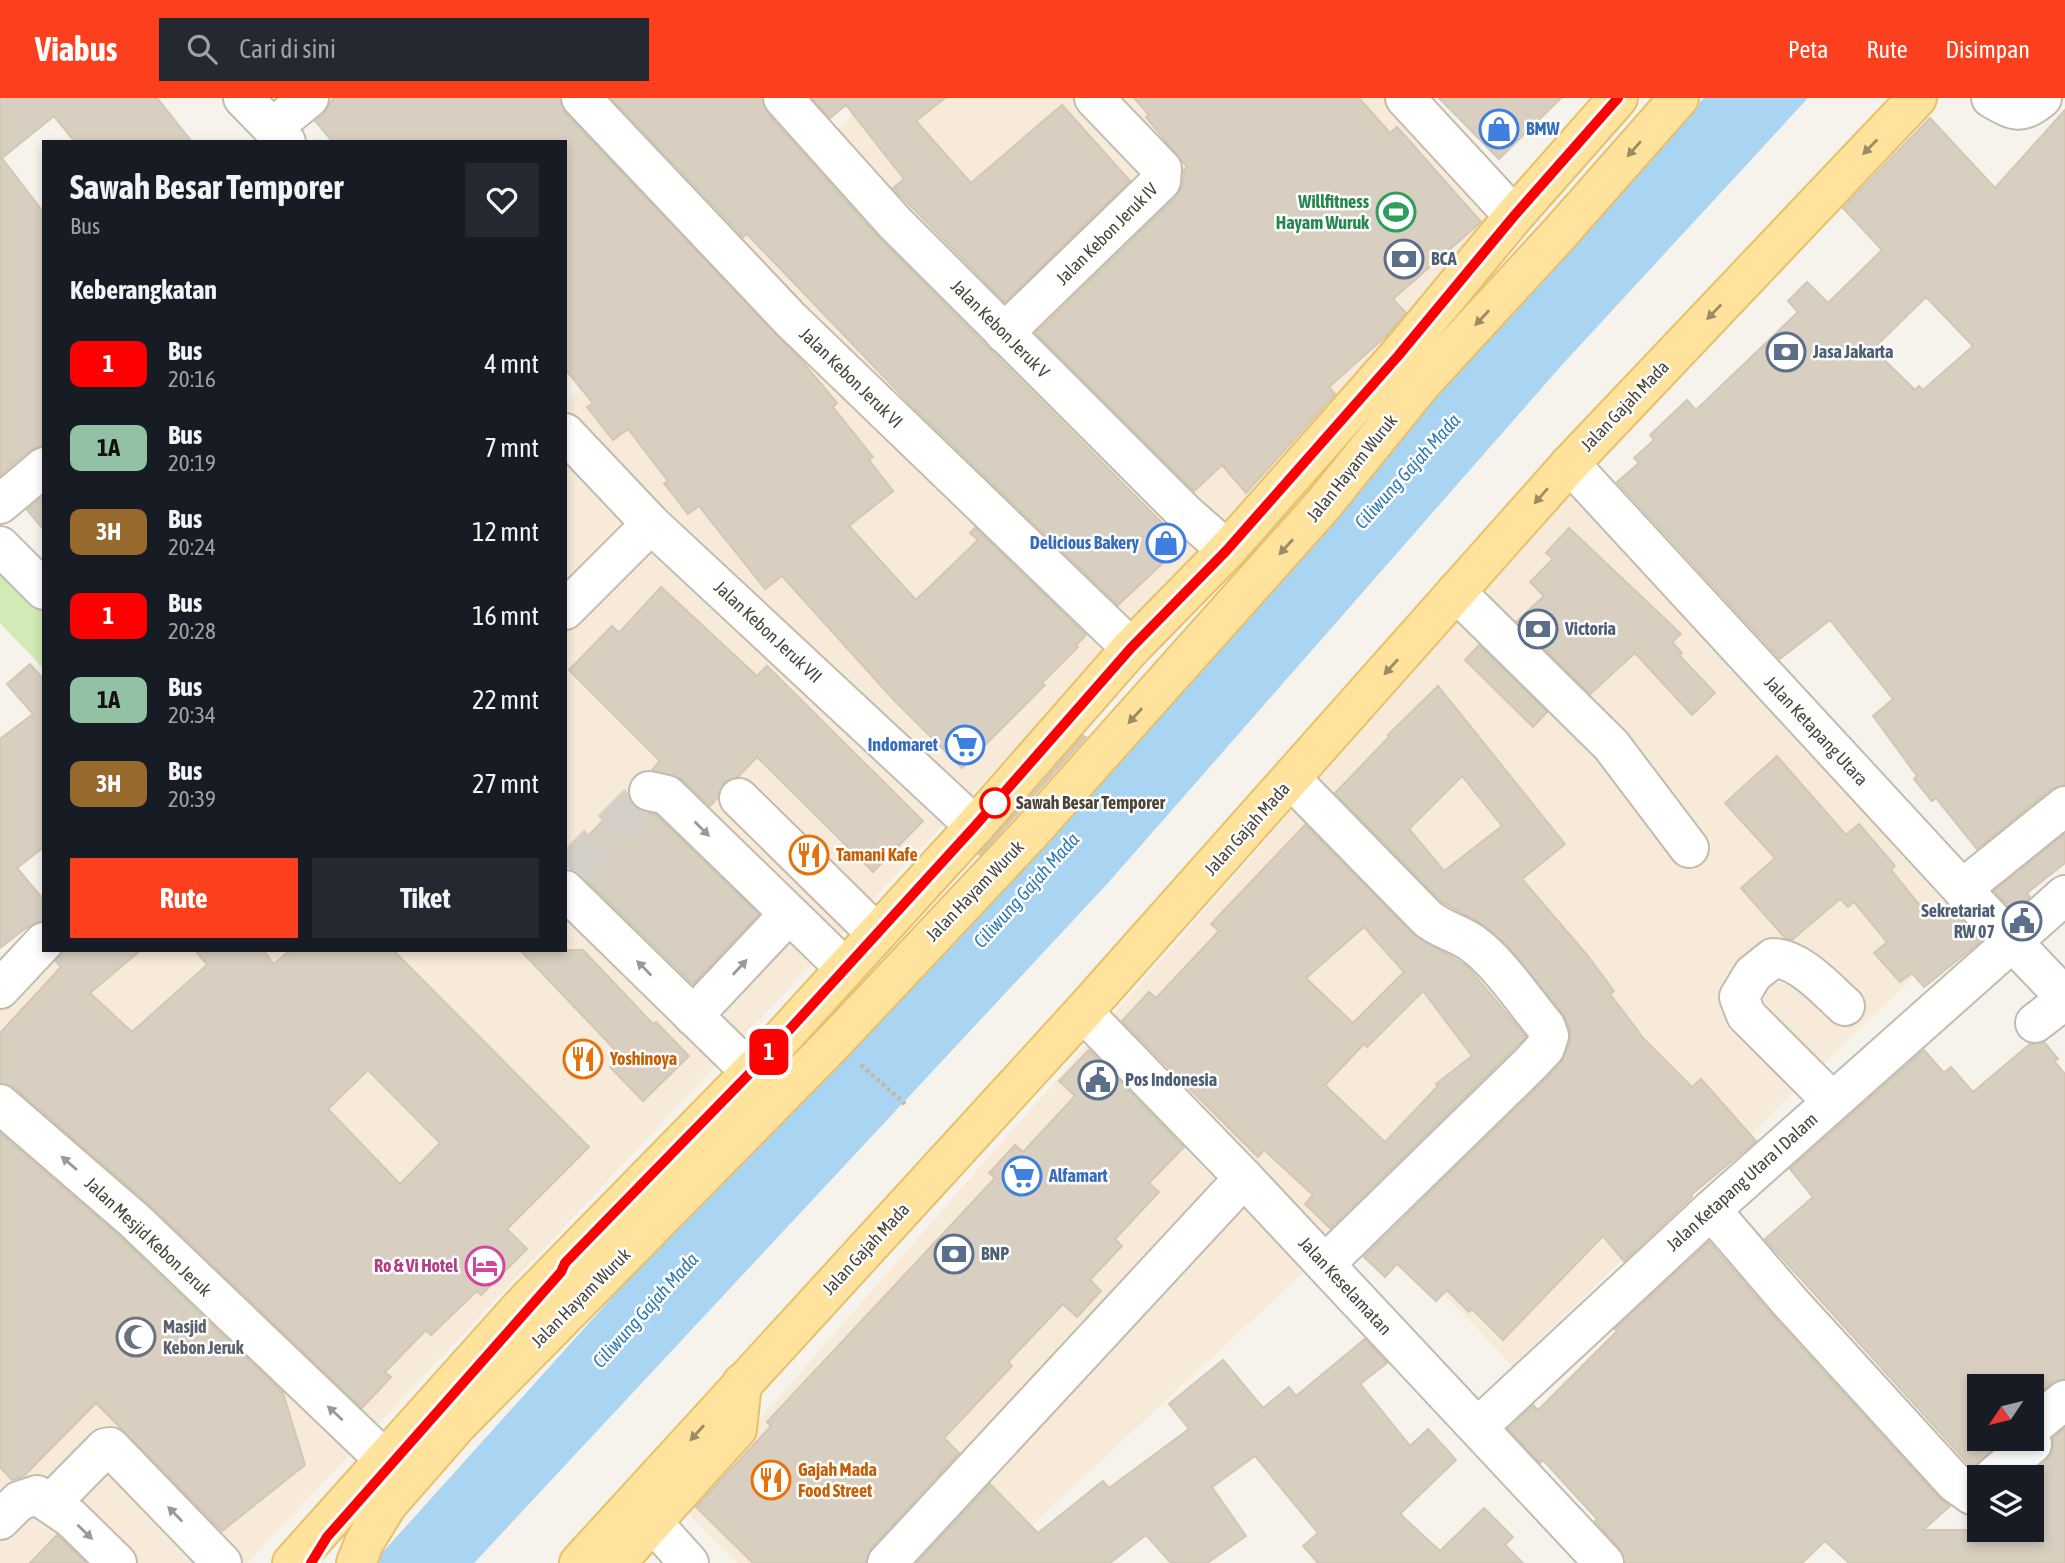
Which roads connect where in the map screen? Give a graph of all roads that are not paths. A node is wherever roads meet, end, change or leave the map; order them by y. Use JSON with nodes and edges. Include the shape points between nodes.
{"nodes":[{"id":1,"x":243,"y":98,"type":"edge"},
{"id":2,"x":309,"y":98,"type":"edge"},
{"id":3,"x":581,"y":98,"type":"edge"},
{"id":4,"x":783,"y":98,"type":"edge"},
{"id":5,"x":1094,"y":98,"type":"edge"},
{"id":6,"x":1405,"y":98,"type":"edge"},
{"id":7,"x":1618,"y":98,"type":"edge"},
{"id":8,"x":1679,"y":98,"type":"edge"},
{"id":9,"x":1917,"y":98,"type":"edge"},
{"id":10,"x":1991,"y":98,"type":"edge"},
{"id":11,"x":2042,"y":98,"type":"edge"},
{"id":12,"x":279,"y":135,"type":"edge"},
{"id":13,"x":1514,"y":216,"type":"junction"},
{"id":14,"x":1004,"y":333,"type":"junction"},
{"id":15,"x":567,"y":435,"type":"edge"},
{"id":16,"x":1570,"y":464,"type":"junction"},
{"id":17,"x":42,"y":469,"type":"edge"},
{"id":18,"x":0,"y":504,"type":"edge"},
{"id":19,"x":651,"y":524,"type":"junction"},
{"id":20,"x":0,"y":546,"type":"edge"},
{"id":21,"x":1227,"y":550,"type":"junction"},
{"id":22,"x":42,"y":588,"type":"edge"},
{"id":23,"x":1456,"y":592,"type":"junction"},
{"id":24,"x":567,"y":608,"type":"edge"},
{"id":25,"x":1131,"y":648,"type":"junction"},
{"id":26,"x":1291,"y":779,"type":"junction"},
{"id":27,"x":649,"y":791,"type":"dead end"},
{"id":28,"x":739,"y":798,"type":"dead end"},
{"id":29,"x":2065,"y":806,"type":"edge"},
{"id":30,"x":975,"y":826,"type":"junction"},
{"id":31,"x":1689,"y":848,"type":"dead end"},
{"id":32,"x":567,"y":879,"type":"edge"},
{"id":33,"x":1962,"y":889,"type":"junction"},
{"id":34,"x":2065,"y":895,"type":"edge"},
{"id":35,"x":789,"y":915,"type":"junction"},
{"id":36,"x":876,"y":933,"type":"junction"},
{"id":37,"x":2012,"y":943,"type":"junction"},
{"id":38,"x":42,"y":944,"type":"edge"},
{"id":39,"x":845,"y":968,"type":"junction"},
{"id":40,"x":0,"y":989,"type":"edge"},
{"id":41,"x":2065,"y":998,"type":"edge"},
{"id":42,"x":1845,"y":1006,"type":"dead end"},
{"id":43,"x":1083,"y":1012,"type":"junction"},
{"id":44,"x":693,"y":1016,"type":"junction"},
{"id":45,"x":2035,"y":1023,"type":"dead end"},
{"id":46,"x":751,"y":1072,"type":"junction"},
{"id":47,"x":1832,"y":1101,"type":"junction"},
{"id":48,"x":0,"y":1104,"type":"edge"},
{"id":49,"x":1244,"y":1178,"type":"junction"},
{"id":50,"x":1711,"y":1210,"type":"junction"},
{"id":51,"x":565,"y":1263,"type":"junction"},
{"id":52,"x":1325,"y":1264,"type":"junction"},
{"id":53,"x":743,"y":1383,"type":"junction"},
{"id":54,"x":2065,"y":1400,"type":"edge"},
{"id":55,"x":2044,"y":1417,"type":"edge"},
{"id":56,"x":1478,"y":1427,"type":"junction"},
{"id":57,"x":2024,"y":1451,"type":"edge"},
{"id":58,"x":384,"y":1460,"type":"junction"},
{"id":59,"x":2007,"y":1465,"type":"edge"},
{"id":60,"x":1967,"y":1485,"type":"edge"},
{"id":61,"x":52,"y":1502,"type":"junction"},
{"id":62,"x":0,"y":1520,"type":"edge"},
{"id":63,"x":653,"y":1523,"type":"junction"},
{"id":64,"x":117,"y":1563,"type":"edge"},
{"id":65,"x":222,"y":1563,"type":"edge"},
{"id":66,"x":292,"y":1563,"type":"edge"},
{"id":67,"x":311,"y":1563,"type":"edge"},
{"id":68,"x":356,"y":1563,"type":"edge"},
{"id":69,"x":579,"y":1563,"type":"edge"},
{"id":70,"x":617,"y":1563,"type":"edge"},
{"id":71,"x":690,"y":1563,"type":"edge"},
{"id":72,"x":887,"y":1563,"type":"edge"},
{"id":73,"x":1604,"y":1563,"type":"edge"}],
"edges":[{"from":1,"to":12,"type":"street"},
{"from":2,"to":12,"type":"street"},
{"from":3,"to":25,"type":"street","name":"Jalan Kebon Jeruk VI","via":[[791,320]]},
{"from":4,"to":14,"type":"street","name":"Jalan Kebon Jeruk V","via":[[894,223]]},
{"from":5,"to":14,"type":"street","name":"Jalan Kebon Jeruk IV","via":[[1161,169],[1161,181]]},
{"from":6,"to":13,"type":"street"},
{"from":7,"to":13,"type":"main road","name":"Jalan Hayam Wuruk"},
{"from":8,"to":68,"type":"main road","name":"Jalan Hayam Wuruk","one_way":true,"via":[[1421,384],[1323,505],[1032,831],[834,1042],[485,1395],[387,1505]]},
{"from":9,"to":16,"type":"main road","name":"Jalan Gajah Mada","one_way":true},
{"from":10,"to":11,"type":"street","via":[[2012,110],[2028,109]]},
{"from":13,"to":21,"type":"main road","name":"Jalan Hayam Wuruk"},
{"from":14,"to":21,"type":"street","name":"Jalan Kebon Jeruk V"},
{"from":15,"to":19,"type":"street","name":"Jalan Kebon Jeruk VII"},
{"from":16,"to":23,"type":"main road","name":"Jalan Gajah Mada","one_way":true},
{"from":16,"to":33,"type":"street","name":"Jalan Ketapang Utara"},
{"from":17,"to":18,"type":"street"},
{"from":19,"to":24,"type":"street"},
{"from":19,"to":30,"type":"street","name":"Jalan Kebon Jeruk VII"},
{"from":20,"to":22,"type":"street"},
{"from":21,"to":25,"type":"main road","name":"Jalan Hayam Wuruk"},
{"from":23,"to":26,"type":"main road","name":"Jalan Gajah Mada","one_way":true},
{"from":23,"to":31,"type":"street","via":[[1611,745]]},
{"from":25,"to":30,"type":"main road","name":"Jalan Hayam Wuruk"},
{"from":26,"to":43,"type":"main road","name":"Jalan Gajah Mada"},
{"from":26,"to":52,"type":"street","via":[[1429,919],[1474,945],[1549,1036],[1530,1064]]},
{"from":27,"to":35,"type":"street","one_way":true,"via":[[661,792],[675,803]]},
{"from":28,"to":36,"type":"street"},
{"from":29,"to":33,"type":"street"},
{"from":30,"to":36,"type":"main road","name":"Jalan Hayam Wuruk"},
{"from":44,"to":32,"type":"street","one_way":true},
{"from":33,"to":37,"type":"street","name":"Jalan Ketapang Utara"},
{"from":34,"to":37,"type":"street","name":"Jalan Ketapang Utara I Dalam"},
{"from":35,"to":39,"type":"street"},
{"from":44,"to":35,"type":"street","one_way":true},
{"from":36,"to":39,"type":"main road","name":"Jalan Hayam Wuruk"},
{"from":37,"to":41,"type":"street","name":"Jalan Ketapang Utara"},
{"from":37,"to":47,"type":"street","name":"Jalan Ketapang Utara I Dalam"},
{"from":38,"to":40,"type":"street"},
{"from":39,"to":46,"type":"main road","name":"Jalan Hayam Wuruk"},
{"from":41,"to":45,"type":"street"},
{"from":42,"to":47,"type":"street","via":[[1783,958],[1773,958],[1753,974],[1739,997],[1746,1015]]},
{"from":43,"to":49,"type":"street","name":"Jalan Keselamatan"},
{"from":43,"to":53,"type":"main road","name":"Jalan Gajah Mada"},
{"from":44,"to":46,"type":"street"},
{"from":46,"to":51,"type":"main road","name":"Jalan Hayam Wuruk"},
{"from":47,"to":50,"type":"street","name":"Jalan Ketapang Utara I Dalam"},
{"from":58,"to":48,"type":"street","name":"Jalan Mesjid Kebon Jeruk","one_way":true,"via":[[134,1220]]},
{"from":49,"to":52,"type":"street","name":"Jalan Keselamatan"},
{"from":49,"to":72,"type":"street"},
{"from":50,"to":56,"type":"street","name":"Jalan Ketapang Utara I Dalam"},
{"from":50,"to":60,"type":"street","via":[[1790,1302]]},
{"from":51,"to":58,"type":"main road","name":"Jalan Hayam Wuruk"},
{"from":51,"to":67,"type":"main road","via":[[327,1537]]},
{"from":52,"to":56,"type":"street","name":"Jalan Keselamatan"},
{"from":53,"to":63,"type":"main road","via":[[737,1429]]},
{"from":53,"to":69,"type":"main road","name":"Jalan Gajah Mada","one_way":true},
{"from":54,"to":55,"type":"street"},
{"from":56,"to":73,"type":"street","name":"Jalan Keselamatan"},
{"from":57,"to":59,"type":"street"},
{"from":58,"to":66,"type":"main road","name":"Jalan Hayam Wuruk"},
{"from":61,"to":62,"type":"street","via":[[37,1495],[19,1500]]},
{"from":61,"to":64,"type":"street","one_way":true},
{"from":65,"to":61,"type":"street","one_way":true,"via":[[110,1447]]},
{"from":63,"to":70,"type":"main road"},
{"from":63,"to":71,"type":"street"}]}
